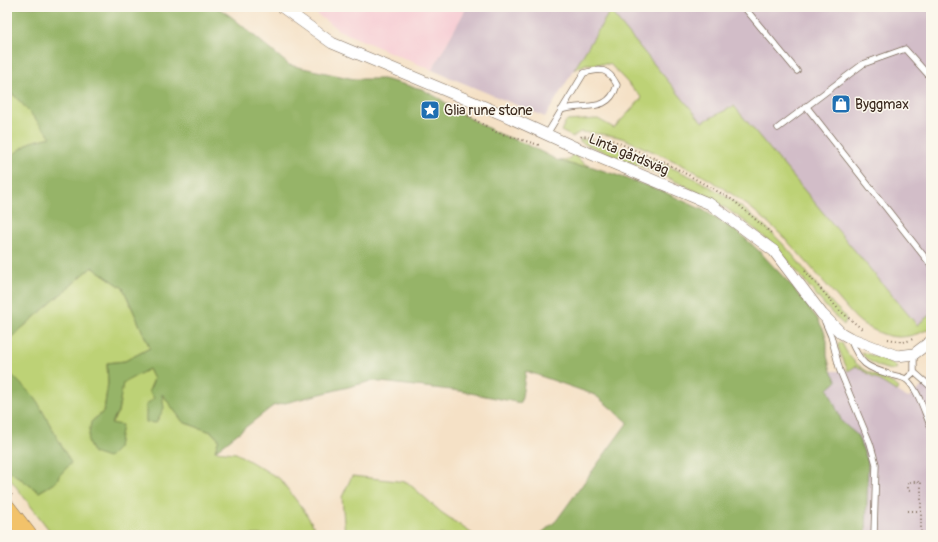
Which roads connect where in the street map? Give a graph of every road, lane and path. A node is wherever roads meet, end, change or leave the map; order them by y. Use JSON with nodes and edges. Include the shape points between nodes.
{"nodes":[{"id":1,"x":282,"y":7,"type":"edge"},
{"id":2,"x":744,"y":7,"type":"edge"},
{"id":3,"x":797,"y":71,"type":"dead end"},
{"id":4,"x":931,"y":78,"type":"edge"},
{"id":5,"x":806,"y":106,"type":"junction"},
{"id":6,"x":561,"y":110,"type":"junction"},
{"id":7,"x":778,"y":128,"type":"dead end"},
{"id":8,"x":547,"y":134,"type":"junction"},
{"id":9,"x":931,"y":265,"type":"edge"},
{"id":10,"x":822,"y":314,"type":"junction"},
{"id":11,"x":850,"y":338,"type":"junction"},
{"id":12,"x":931,"y":341,"type":"edge"},
{"id":13,"x":914,"y":354,"type":"junction"},
{"id":14,"x":914,"y":372,"type":"junction"},
{"id":15,"x":906,"y":379,"type":"junction"},
{"id":16,"x":931,"y":387,"type":"edge"},
{"id":17,"x":931,"y":427,"type":"edge"},
{"id":18,"x":910,"y":491,"type":"dead end"},
{"id":19,"x":7,"y":508,"type":"edge"},
{"id":20,"x":908,"y":510,"type":"dead end"},
{"id":21,"x":921,"y":511,"type":"junction"},
{"id":22,"x":28,"y":535,"type":"edge"},
{"id":23,"x":874,"y":535,"type":"edge"},
{"id":24,"x":921,"y":535,"type":"edge"}],
"edges":[{"from":1,"to":8,"type":"street","name":"Linta gårdsväg","via":[[332,43]]},
{"from":2,"to":3,"type":"lane"},
{"from":4,"to":5,"type":"lane","via":[[905,49],[863,64]]},
{"from":5,"to":7,"type":"lane"},
{"from":5,"to":9,"type":"lane"},
{"from":6,"to":6,"type":"lane","via":[[584,73],[605,70],[612,75],[617,85],[610,99],[603,104]]},
{"from":6,"to":8,"type":"lane"},
{"from":8,"to":10,"type":"street","name":"Linta gårdsväg","via":[[710,204],[774,251]]},
{"from":10,"to":11,"type":"street","name":"Linta gårdsväg","via":[[841,333]]},
{"from":10,"to":23,"type":"lane","via":[[842,377],[870,443],[876,464]]},
{"from":11,"to":13,"type":"street","name":"Linta gårdsväg","via":[[897,356]]},
{"from":11,"to":15,"type":"lane","via":[[864,364],[874,370]]},
{"from":12,"to":13,"type":"street"},
{"from":13,"to":14,"type":"lane"},
{"from":14,"to":15,"type":"lane"},
{"from":14,"to":16,"type":"lane"},
{"from":15,"to":17,"type":"lane","via":[[916,392]]},
{"from":18,"to":21,"type":"path","via":[[908,482],[921,482]]},
{"from":19,"to":22,"type":"main road"},
{"from":20,"to":21,"type":"path"},
{"from":21,"to":24,"type":"path"}]}
